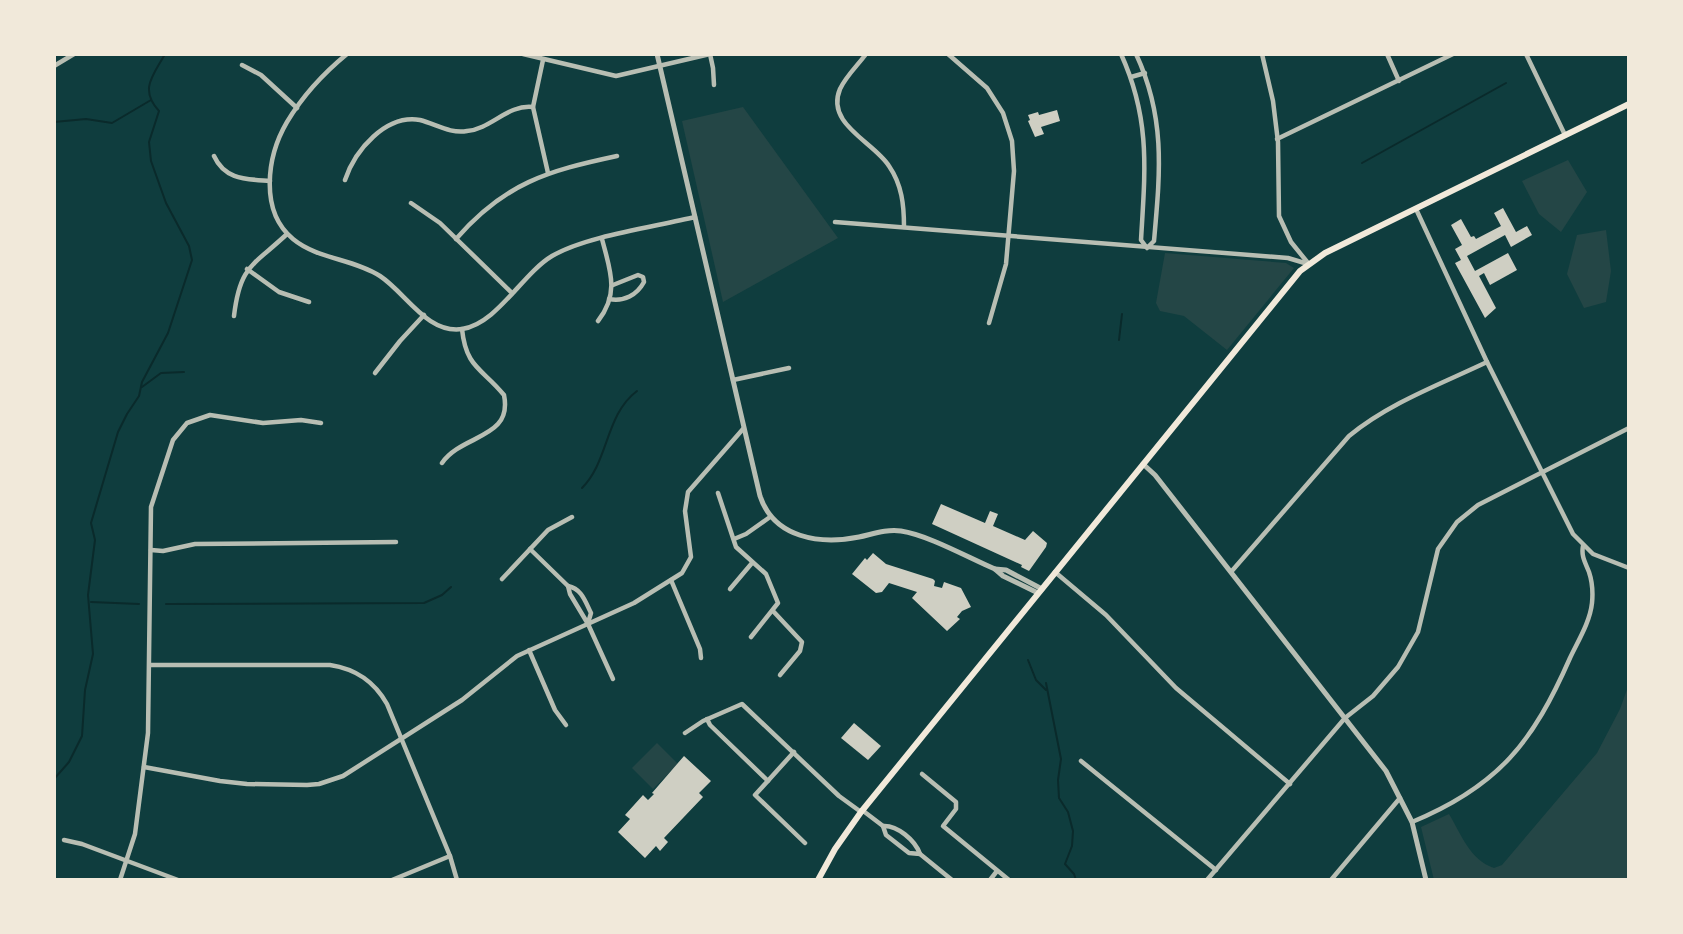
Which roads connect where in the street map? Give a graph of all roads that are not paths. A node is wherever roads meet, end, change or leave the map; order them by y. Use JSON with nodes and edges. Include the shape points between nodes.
{"nodes":[{"id":1,"x":74,"y":54,"type":"edge"},
{"id":2,"x":347,"y":54,"type":"edge"},
{"id":3,"x":523,"y":54,"type":"edge"},
{"id":4,"x":657,"y":54,"type":"edge"},
{"id":5,"x":710,"y":54,"type":"edge"},
{"id":6,"x":866,"y":54,"type":"edge"},
{"id":7,"x":948,"y":54,"type":"edge"},
{"id":8,"x":1121,"y":54,"type":"edge"},
{"id":9,"x":1136,"y":54,"type":"edge"},
{"id":10,"x":1262,"y":54,"type":"edge"},
{"id":11,"x":1387,"y":54,"type":"edge"},
{"id":12,"x":1453,"y":54,"type":"edge"},
{"id":13,"x":1526,"y":54,"type":"edge"},
{"id":14,"x":542,"y":60,"type":"junction"},
{"id":15,"x":242,"y":65,"type":"dead end"},
{"id":16,"x":54,"y":66,"type":"edge"},
{"id":17,"x":660,"y":67,"type":"junction"},
{"id":18,"x":1144,"y":73,"type":"junction"},
{"id":19,"x":1131,"y":77,"type":"junction"},
{"id":20,"x":1399,"y":81,"type":"junction"},
{"id":21,"x":714,"y":85,"type":"dead end"},
{"id":22,"x":1629,"y":104,"type":"edge"},
{"id":23,"x":533,"y":107,"type":"junction"},
{"id":24,"x":297,"y":108,"type":"junction"},
{"id":25,"x":1565,"y":136,"type":"junction"},
{"id":26,"x":1278,"y":139,"type":"junction"},
{"id":27,"x":214,"y":156,"type":"dead end"},
{"id":28,"x":617,"y":156,"type":"dead end"},
{"id":29,"x":548,"y":173,"type":"junction"},
{"id":30,"x":345,"y":180,"type":"dead end"},
{"id":31,"x":270,"y":181,"type":"junction"},
{"id":32,"x":411,"y":203,"type":"dead end"},
{"id":33,"x":1416,"y":209,"type":"junction"},
{"id":34,"x":695,"y":217,"type":"junction"},
{"id":35,"x":835,"y":222,"type":"dead end"},
{"id":36,"x":904,"y":228,"type":"junction"},
{"id":37,"x":287,"y":234,"type":"junction"},
{"id":38,"x":1009,"y":235,"type":"junction"},
{"id":39,"x":456,"y":239,"type":"junction"},
{"id":40,"x":603,"y":239,"type":"junction"},
{"id":41,"x":1146,"y":248,"type":"junction"},
{"id":42,"x":1308,"y":264,"type":"junction"},
{"id":43,"x":247,"y":269,"type":"junction"},
{"id":44,"x":612,"y":285,"type":"junction"},
{"id":45,"x":512,"y":293,"type":"junction"},
{"id":46,"x":609,"y":299,"type":"junction"},
{"id":47,"x":309,"y":302,"type":"dead end"},
{"id":48,"x":424,"y":315,"type":"junction"},
{"id":49,"x":234,"y":316,"type":"dead end"},
{"id":50,"x":598,"y":321,"type":"dead end"},
{"id":51,"x":989,"y":323,"type":"dead end"},
{"id":52,"x":462,"y":329,"type":"junction"},
{"id":53,"x":1487,"y":362,"type":"junction"},
{"id":54,"x":789,"y":368,"type":"dead end"},
{"id":55,"x":375,"y":373,"type":"dead end"},
{"id":56,"x":732,"y":380,"type":"junction"},
{"id":57,"x":321,"y":423,"type":"dead end"},
{"id":58,"x":1629,"y":428,"type":"edge"},
{"id":59,"x":743,"y":429,"type":"junction"},
{"id":60,"x":442,"y":463,"type":"dead end"},
{"id":61,"x":1143,"y":464,"type":"junction"},
{"id":62,"x":1542,"y":473,"type":"junction"},
{"id":63,"x":718,"y":493,"type":"dead end"},
{"id":64,"x":572,"y":517,"type":"dead end"},
{"id":65,"x":769,"y":517,"type":"junction"},
{"id":66,"x":734,"y":538,"type":"junction"},
{"id":67,"x":396,"y":542,"type":"dead end"},
{"id":68,"x":1583,"y":546,"type":"junction"},
{"id":69,"x":530,"y":549,"type":"junction"},
{"id":70,"x":151,"y":551,"type":"junction"},
{"id":71,"x":752,"y":563,"type":"junction"},
{"id":72,"x":1629,"y":568,"type":"edge"},
{"id":73,"x":1055,"y":572,"type":"junction"},
{"id":74,"x":1231,"y":572,"type":"junction"},
{"id":75,"x":502,"y":579,"type":"dead end"},
{"id":76,"x":671,"y":580,"type":"junction"},
{"id":77,"x":568,"y":586,"type":"junction"},
{"id":78,"x":730,"y":589,"type":"dead end"},
{"id":79,"x":1040,"y":591,"type":"junction"},
{"id":80,"x":773,"y":611,"type":"junction"},
{"id":81,"x":588,"y":624,"type":"junction"},
{"id":82,"x":751,"y":637,"type":"dead end"},
{"id":83,"x":529,"y":650,"type":"junction"},
{"id":84,"x":701,"y":658,"type":"dead end"},
{"id":85,"x":150,"y":665,"type":"junction"},
{"id":86,"x":780,"y":675,"type":"dead end"},
{"id":87,"x":612,"y":679,"type":"dead end"},
{"id":88,"x":1345,"y":718,"type":"junction"},
{"id":89,"x":707,"y":719,"type":"junction"},
{"id":90,"x":566,"y":725,"type":"dead end"},
{"id":91,"x":685,"y":733,"type":"dead end"},
{"id":92,"x":402,"y":738,"type":"junction"},
{"id":93,"x":794,"y":752,"type":"junction"},
{"id":94,"x":1081,"y":761,"type":"dead end"},
{"id":95,"x":144,"y":767,"type":"junction"},
{"id":96,"x":922,"y":774,"type":"dead end"},
{"id":97,"x":768,"y":781,"type":"junction"},
{"id":98,"x":1290,"y":784,"type":"junction"},
{"id":99,"x":1401,"y":797,"type":"junction"},
{"id":100,"x":861,"y":811,"type":"junction"},
{"id":101,"x":1412,"y":822,"type":"junction"},
{"id":102,"x":883,"y":826,"type":"junction"},
{"id":103,"x":64,"y":840,"type":"dead end"},
{"id":104,"x":805,"y":843,"type":"dead end"},
{"id":105,"x":920,"y":854,"type":"junction"},
{"id":106,"x":450,"y":856,"type":"junction"},
{"id":107,"x":127,"y":860,"type":"junction"},
{"id":108,"x":1216,"y":870,"type":"junction"},
{"id":109,"x":997,"y":871,"type":"junction"},
{"id":110,"x":120,"y":880,"type":"edge"},
{"id":111,"x":178,"y":880,"type":"edge"},
{"id":112,"x":392,"y":880,"type":"edge"},
{"id":113,"x":457,"y":880,"type":"edge"},
{"id":114,"x":818,"y":880,"type":"edge"},
{"id":115,"x":952,"y":880,"type":"edge"},
{"id":116,"x":990,"y":880,"type":"edge"},
{"id":117,"x":1009,"y":880,"type":"edge"},
{"id":118,"x":1208,"y":880,"type":"edge"},
{"id":119,"x":1331,"y":880,"type":"edge"},
{"id":120,"x":1426,"y":880,"type":"edge"}],
"edges":[{"from":1,"to":16,"type":"street"},
{"from":2,"to":24,"type":"street"},
{"from":3,"to":14,"type":"street"},
{"from":4,"to":17,"type":"street"},
{"from":5,"to":17,"type":"street"},
{"from":5,"to":21,"type":"street"},
{"from":6,"to":36,"type":"street","via":[[840,89],[839,111],[895,177],[903,200]]},
{"from":7,"to":38,"type":"street","via":[[987,88],[1009,127],[1014,171]]},
{"from":8,"to":19,"type":"street"},
{"from":9,"to":18,"type":"street"},
{"from":10,"to":26,"type":"street"},
{"from":11,"to":20,"type":"street"},
{"from":12,"to":20,"type":"street"},
{"from":13,"to":25,"type":"street"},
{"from":14,"to":17,"type":"street","via":[[616,76]]},
{"from":14,"to":23,"type":"street"},
{"from":15,"to":24,"type":"street","via":[[261,75]]},
{"from":17,"to":34,"type":"street"},
{"from":18,"to":19,"type":"street"},
{"from":18,"to":41,"type":"street","via":[[1160,148],[1154,241]]},
{"from":19,"to":41,"type":"street","via":[[1143,119],[1141,240]]},
{"from":20,"to":26,"type":"street"},
{"from":22,"to":25,"type":"main road"},
{"from":23,"to":29,"type":"street"},
{"from":23,"to":30,"type":"street","via":[[513,110],[467,132],[417,120],[397,121],[361,151]]},
{"from":24,"to":31,"type":"street","via":[[276,146]]},
{"from":25,"to":33,"type":"main road"},
{"from":26,"to":42,"type":"street","via":[[1280,221]]},
{"from":27,"to":31,"type":"street","via":[[229,175]]},
{"from":28,"to":29,"type":"street"},
{"from":29,"to":39,"type":"street","via":[[501,197]]},
{"from":31,"to":37,"type":"street","via":[[275,217]]},
{"from":32,"to":39,"type":"street"},
{"from":33,"to":42,"type":"main road"},
{"from":33,"to":53,"type":"street"},
{"from":34,"to":40,"type":"street"},
{"from":34,"to":56,"type":"street"},
{"from":35,"to":36,"type":"street"},
{"from":36,"to":38,"type":"street"},
{"from":37,"to":43,"type":"street"},
{"from":37,"to":48,"type":"street","via":[[308,248],[378,275]]},
{"from":38,"to":41,"type":"street"},
{"from":38,"to":51,"type":"street","via":[[1003,279]]},
{"from":39,"to":45,"type":"street"},
{"from":40,"to":44,"type":"street"},
{"from":40,"to":45,"type":"street","via":[[552,256]]},
{"from":41,"to":42,"type":"street","via":[[1288,258]]},
{"from":42,"to":61,"type":"main road"},
{"from":43,"to":47,"type":"street","via":[[279,292]]},
{"from":43,"to":49,"type":"street","via":[[238,287]]},
{"from":44,"to":46,"type":"street"},
{"from":44,"to":46,"type":"street","via":[[638,275],[644,282],[629,297]]},
{"from":45,"to":52,"type":"street","via":[[481,322]]},
{"from":46,"to":50,"type":"street"},
{"from":48,"to":52,"type":"street","via":[[446,328]]},
{"from":48,"to":55,"type":"street"},
{"from":52,"to":60,"type":"street","via":[[469,360],[504,395],[505,412],[491,432],[456,448]]},
{"from":53,"to":62,"type":"street"},
{"from":53,"to":74,"type":"street","via":[[1399,404],[1349,436]]},
{"from":54,"to":56,"type":"street"},
{"from":56,"to":59,"type":"street"},
{"from":57,"to":70,"type":"street","via":[[263,424],[210,415],[187,423],[173,440],[154,495]]},
{"from":58,"to":62,"type":"street"},
{"from":59,"to":65,"type":"street"},
{"from":59,"to":76,"type":"street","via":[[688,492],[685,510],[691,557],[687,567]]},
{"from":61,"to":73,"type":"main road"},
{"from":61,"to":74,"type":"street"},
{"from":62,"to":68,"type":"street"},
{"from":62,"to":88,"type":"street","via":[[1478,505],[1449,531],[1436,555],[1424,615],[1408,653],[1386,682]]},
{"from":63,"to":66,"type":"street"},
{"from":64,"to":69,"type":"street","via":[[548,530]]},
{"from":65,"to":66,"type":"street"},
{"from":65,"to":79,"type":"street","via":[[787,531],[812,538],[847,539],[902,531]]},
{"from":66,"to":71,"type":"street","via":[[736,547]]},
{"from":67,"to":70,"type":"street","via":[[195,544]]},
{"from":68,"to":72,"type":"street"},
{"from":68,"to":101,"type":"street","via":[[1592,591],[1589,616],[1540,721],[1515,753],[1482,783]]},
{"from":69,"to":75,"type":"street"},
{"from":69,"to":77,"type":"street"},
{"from":70,"to":85,"type":"street"},
{"from":71,"to":78,"type":"street"},
{"from":71,"to":80,"type":"street","via":[[768,577],[778,603]]},
{"from":73,"to":79,"type":"main road"},
{"from":73,"to":98,"type":"street","via":[[1109,618],[1176,688]]},
{"from":74,"to":88,"type":"street"},
{"from":76,"to":81,"type":"street"},
{"from":76,"to":84,"type":"street"},
{"from":77,"to":81,"type":"street"},
{"from":77,"to":81,"type":"street","via":[[582,595],[591,613]]},
{"from":79,"to":100,"type":"main road"},
{"from":80,"to":82,"type":"street"},
{"from":80,"to":86,"type":"street","via":[[802,642]]},
{"from":81,"to":83,"type":"street"},
{"from":81,"to":87,"type":"street"},
{"from":83,"to":90,"type":"street"},
{"from":83,"to":92,"type":"street"},
{"from":85,"to":92,"type":"street","via":[[344,667],[375,686]]},
{"from":85,"to":95,"type":"street"},
{"from":88,"to":98,"type":"street"},
{"from":88,"to":99,"type":"street"},
{"from":89,"to":91,"type":"street"},
{"from":89,"to":93,"type":"street","via":[[742,704]]},
{"from":89,"to":97,"type":"street"},
{"from":92,"to":95,"type":"street","via":[[348,773],[319,784],[220,781]]},
{"from":92,"to":106,"type":"street"},
{"from":93,"to":97,"type":"street"},
{"from":93,"to":100,"type":"street"},
{"from":94,"to":108,"type":"street"},
{"from":95,"to":107,"type":"street"},
{"from":96,"to":109,"type":"street","via":[[956,802],[943,826]]},
{"from":97,"to":104,"type":"street","via":[[755,795]]},
{"from":98,"to":108,"type":"street"},
{"from":99,"to":101,"type":"street"},
{"from":99,"to":119,"type":"street"},
{"from":100,"to":102,"type":"street"},
{"from":100,"to":114,"type":"main road"},
{"from":101,"to":120,"type":"street"},
{"from":102,"to":105,"type":"street","via":[[886,835],[909,853]]},
{"from":102,"to":105,"type":"street","via":[[894,826],[916,844]]},
{"from":103,"to":107,"type":"street"},
{"from":105,"to":115,"type":"street"},
{"from":106,"to":112,"type":"street"},
{"from":106,"to":113,"type":"street"},
{"from":107,"to":110,"type":"street"},
{"from":107,"to":111,"type":"street"},
{"from":108,"to":118,"type":"street"},
{"from":109,"to":116,"type":"street"},
{"from":109,"to":117,"type":"street"}]}
